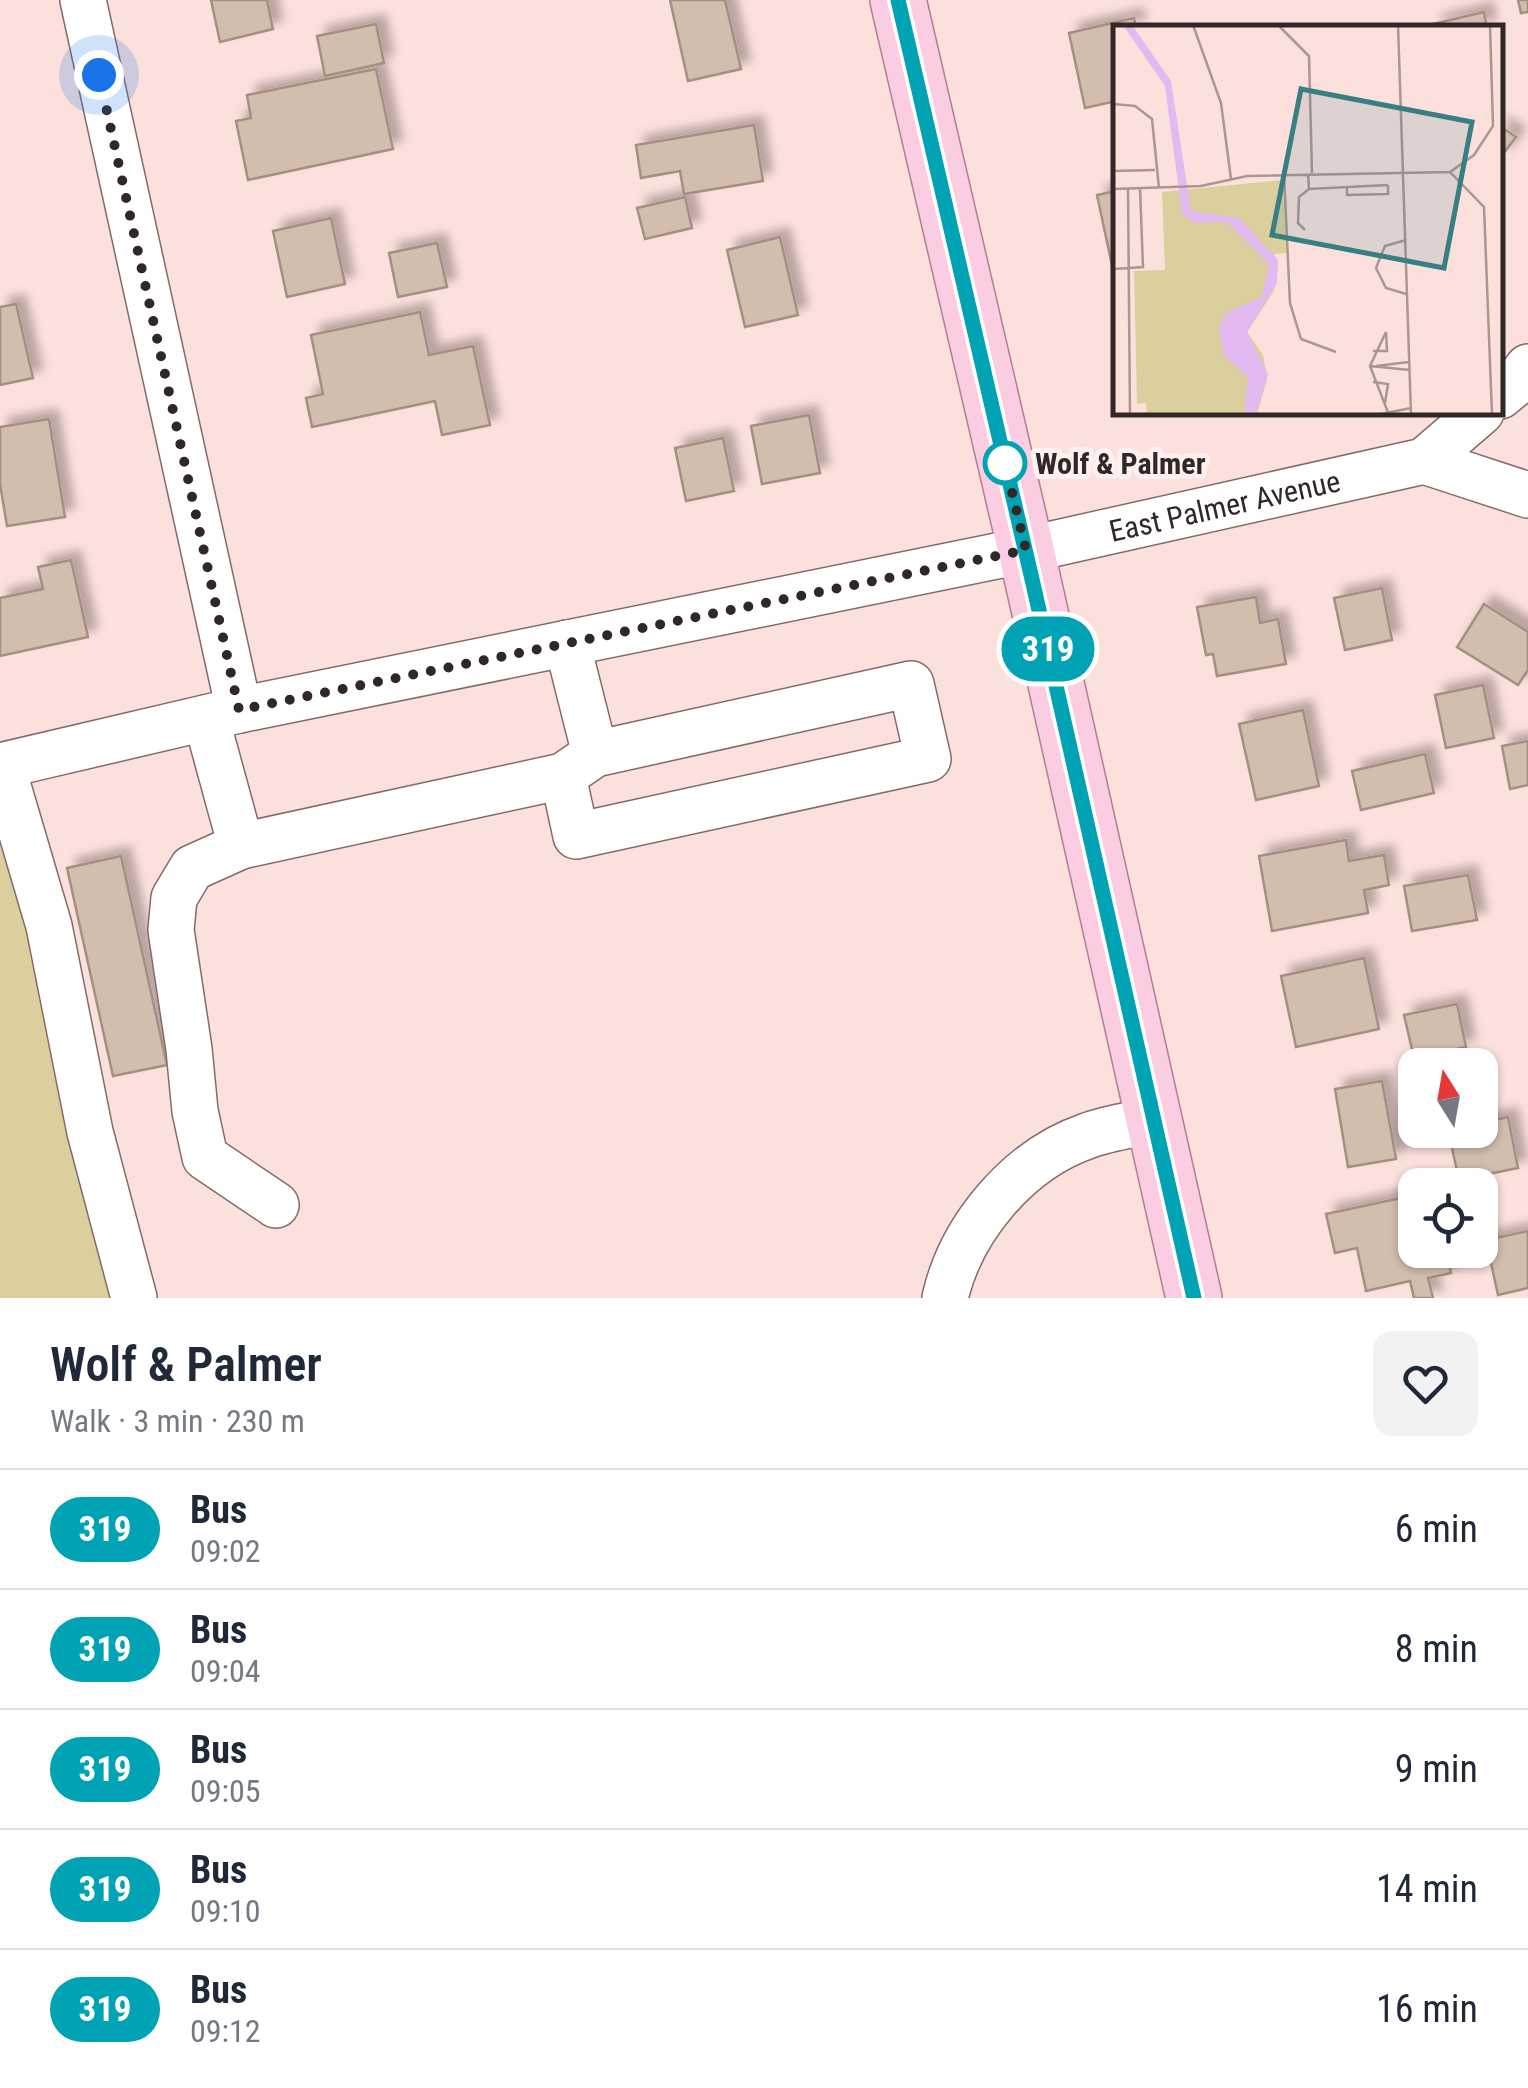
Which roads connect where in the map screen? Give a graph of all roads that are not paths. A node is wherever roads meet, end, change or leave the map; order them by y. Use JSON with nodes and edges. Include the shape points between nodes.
{"nodes":[{"id":1,"x":83,"y":0,"type":"edge"},
{"id":2,"x":898,"y":0,"type":"edge"},
{"id":3,"x":1528,"y":368,"type":"edge"},
{"id":4,"x":1503,"y":393,"type":"edge"},
{"id":5,"x":1477,"y":415,"type":"edge"},
{"id":6,"x":1424,"y":460,"type":"junction"},
{"id":7,"x":1528,"y":494,"type":"edge"},
{"id":8,"x":1026,"y":550,"type":"junction"},
{"id":9,"x":566,"y":644,"type":"junction"},
{"id":10,"x":223,"y":714,"type":"junction"},
{"id":11,"x":579,"y":765,"type":"junction"},
{"id":12,"x":1,"y":766,"type":"edge"},
{"id":13,"x":241,"y":846,"type":"junction"},
{"id":14,"x":1154,"y":1120,"type":"junction"},
{"id":15,"x":276,"y":1204,"type":"dead end"},
{"id":16,"x":134,"y":1298,"type":"edge"},
{"id":17,"x":945,"y":1298,"type":"edge"},
{"id":18,"x":1194,"y":1298,"type":"edge"}],
"edges":[{"from":1,"to":10,"type":"street"},
{"from":2,"to":8,"type":"main road"},
{"from":3,"to":4,"type":"street"},
{"from":5,"to":6,"type":"street"},
{"from":6,"to":7,"type":"street"},
{"from":6,"to":8,"type":"street","name":"East Palmer Avenue"},
{"from":8,"to":9,"type":"street","name":"East Palmer Avenue"},
{"from":8,"to":14,"type":"main road"},
{"from":9,"to":10,"type":"street","name":"East Palmer Avenue"},
{"from":9,"to":11,"type":"street"},
{"from":10,"to":12,"type":"street","name":"East Palmer Avenue"},
{"from":10,"to":13,"type":"street"},
{"from":11,"to":11,"type":"street","via":[[911,684],[928,759],[576,836]]},
{"from":11,"to":13,"type":"street"},
{"from":12,"to":16,"type":"street","via":[[48,926],[90,1132]]},
{"from":13,"to":15,"type":"street","via":[[192,868],[174,898],[170,930],[205,1158]]},
{"from":14,"to":17,"type":"street","via":[[1086,1136],[1016,1180],[964,1246]]},
{"from":14,"to":18,"type":"main road"}]}
